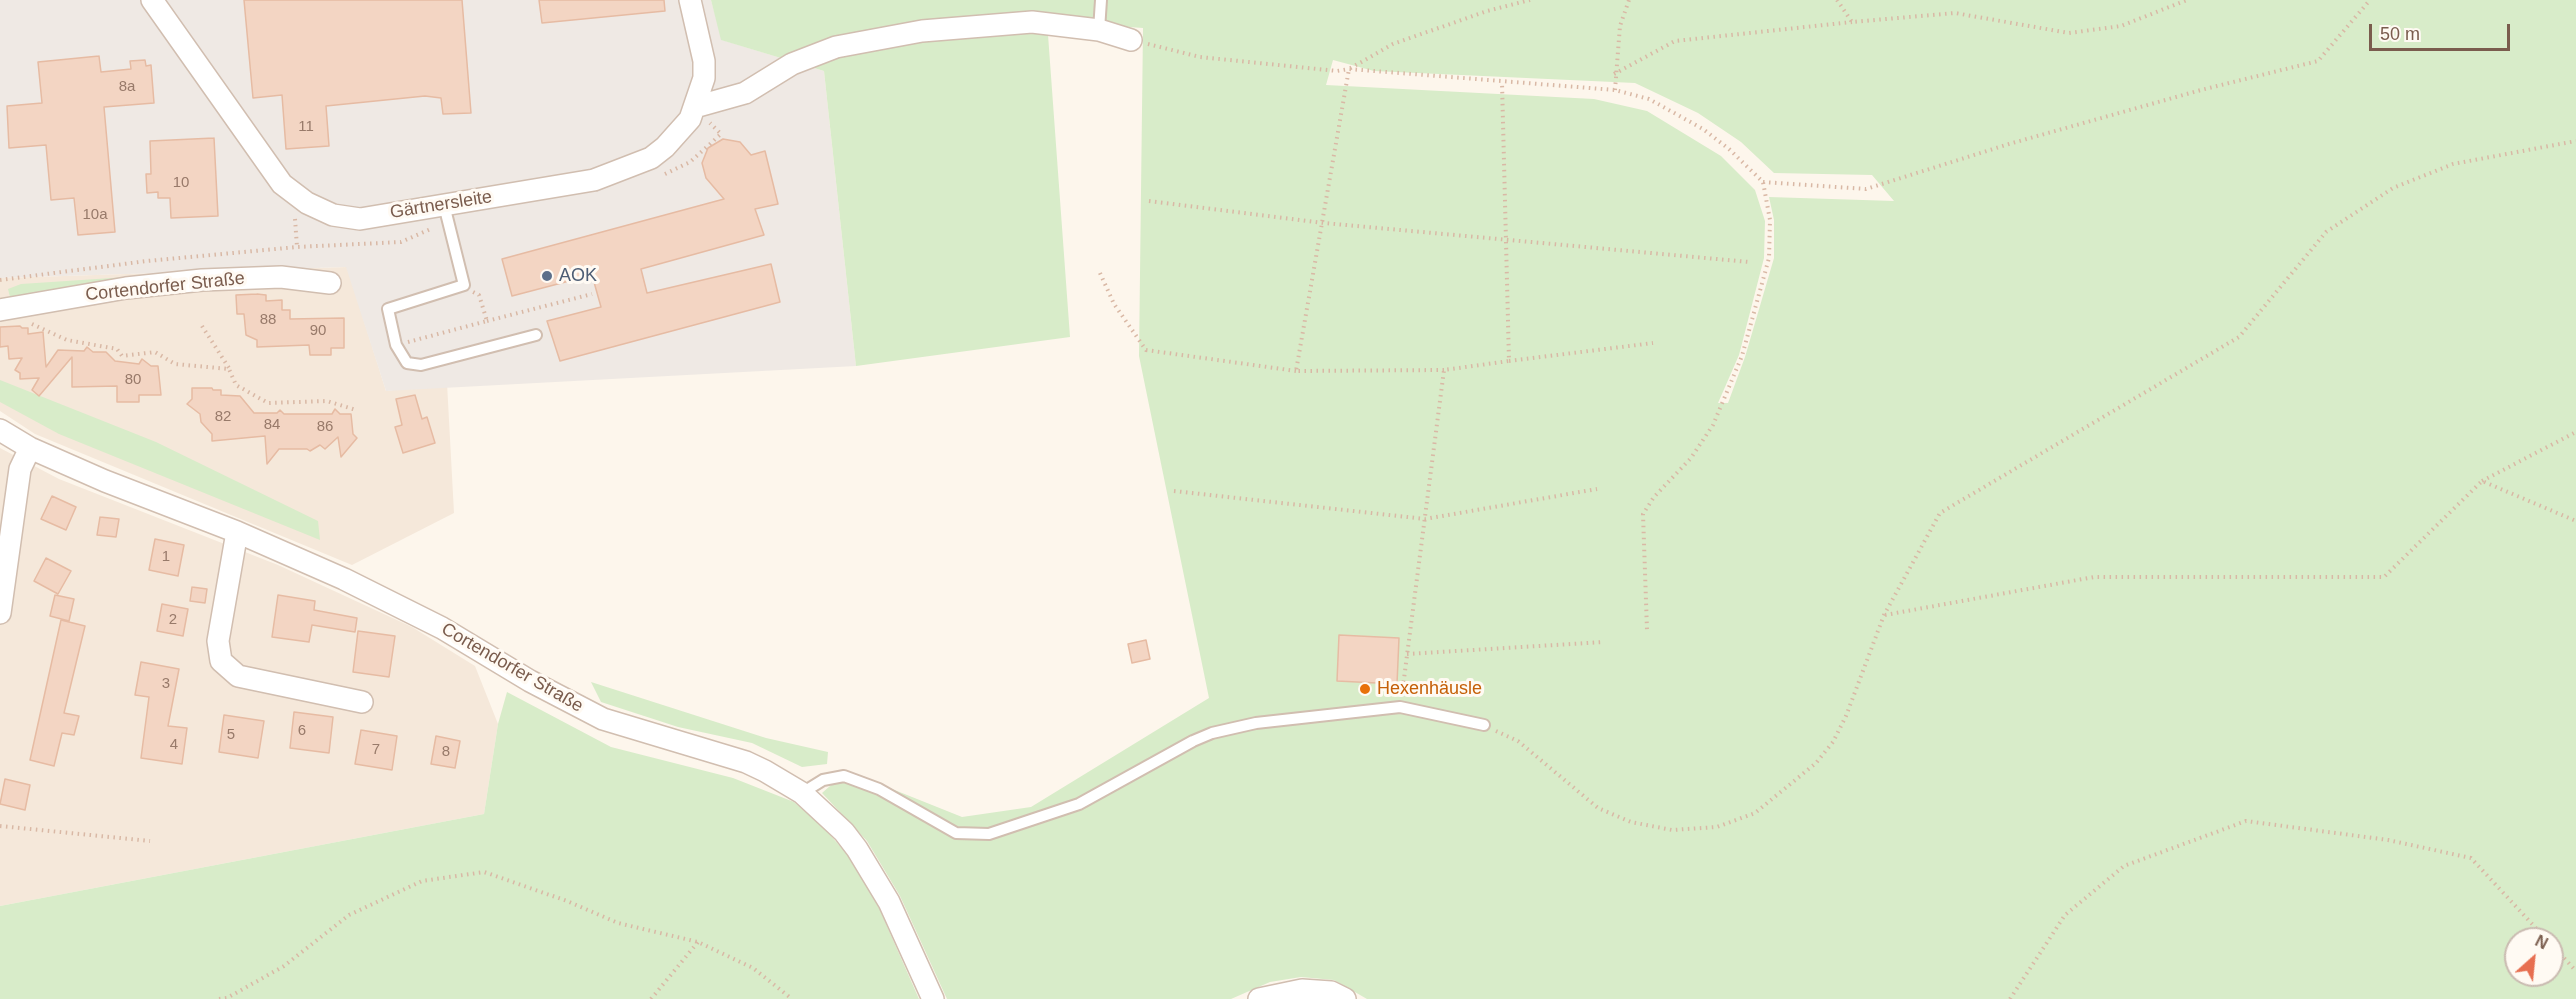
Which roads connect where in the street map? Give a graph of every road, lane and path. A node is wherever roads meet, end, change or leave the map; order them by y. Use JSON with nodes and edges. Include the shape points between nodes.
{"nodes":[{"id":1,"x":152,"y":0,"type":"edge"},
{"id":2,"x":690,"y":0,"type":"edge"},
{"id":3,"x":1101,"y":0,"type":"edge"},
{"id":4,"x":1530,"y":0,"type":"edge"},
{"id":5,"x":1629,"y":0,"type":"edge"},
{"id":6,"x":1837,"y":0,"type":"edge"},
{"id":7,"x":2187,"y":0,"type":"edge"},
{"id":8,"x":2370,"y":0,"type":"edge"},
{"id":9,"x":1852,"y":22,"type":"junction"},
{"id":10,"x":1099,"y":30,"type":"junction"},
{"id":11,"x":1131,"y":40,"type":"joint"},
{"id":12,"x":1349,"y":69,"type":"junction"},
{"id":13,"x":1614,"y":74,"type":"junction"},
{"id":14,"x":1502,"y":82,"type":"junction"},
{"id":15,"x":1615,"y":90,"type":"junction"},
{"id":16,"x":695,"y":107,"type":"junction"},
{"id":17,"x":2576,"y":141,"type":"edge"},
{"id":18,"x":1763,"y":182,"type":"junction"},
{"id":19,"x":1149,"y":201,"type":"dead end"},
{"id":20,"x":444,"y":205,"type":"junction"},
{"id":21,"x":1324,"y":223,"type":"junction"},
{"id":22,"x":1504,"y":238,"type":"junction"},
{"id":23,"x":1749,"y":262,"type":"dead end"},
{"id":24,"x":1100,"y":273,"type":"dead end"},
{"id":25,"x":330,"y":283,"type":"dead end"},
{"id":26,"x":464,"y":285,"type":"junction"},
{"id":27,"x":592,"y":294,"type":"dead end"},
{"id":28,"x":0,"y":310,"type":"edge"},
{"id":29,"x":487,"y":321,"type":"junction"},
{"id":30,"x":29,"y":323,"type":"dead end"},
{"id":31,"x":202,"y":326,"type":"dead end"},
{"id":32,"x":536,"y":335,"type":"dead end"},
{"id":33,"x":1653,"y":344,"type":"dead end"},
{"id":34,"x":396,"y":345,"type":"junction"},
{"id":35,"x":1509,"y":361,"type":"junction"},
{"id":36,"x":230,"y":369,"type":"junction"},
{"id":37,"x":1444,"y":370,"type":"junction"},
{"id":38,"x":1296,"y":371,"type":"junction"},
{"id":39,"x":356,"y":410,"type":"dead end"},
{"id":40,"x":0,"y":430,"type":"edge"},
{"id":41,"x":2576,"y":432,"type":"edge"},
{"id":42,"x":30,"y":447,"type":"junction"},
{"id":43,"x":2482,"y":481,"type":"junction"},
{"id":44,"x":1597,"y":489,"type":"dead end"},
{"id":45,"x":1174,"y":491,"type":"dead end"},
{"id":46,"x":1425,"y":519,"type":"junction"},
{"id":47,"x":2576,"y":521,"type":"edge"},
{"id":48,"x":237,"y":532,"type":"junction"},
{"id":49,"x":0,"y":613,"type":"edge"},
{"id":50,"x":1884,"y":615,"type":"junction"},
{"id":51,"x":1647,"y":630,"type":"dead end"},
{"id":52,"x":1604,"y":642,"type":"dead end"},
{"id":53,"x":1407,"y":654,"type":"junction"},
{"id":54,"x":362,"y":702,"type":"dead end"},
{"id":55,"x":1400,"y":707,"type":"junction"},
{"id":56,"x":1484,"y":725,"type":"joint"},
{"id":57,"x":802,"y":793,"type":"junction"},
{"id":58,"x":0,"y":826,"type":"edge"},
{"id":59,"x":150,"y":841,"type":"dead end"},
{"id":60,"x":2535,"y":927,"type":"edge"},
{"id":61,"x":698,"y":942,"type":"junction"},
{"id":62,"x":2564,"y":958,"type":"edge"},
{"id":63,"x":2576,"y":971,"type":"edge"},
{"id":64,"x":219,"y":999,"type":"edge"},
{"id":65,"x":651,"y":999,"type":"edge"},
{"id":66,"x":792,"y":999,"type":"edge"},
{"id":67,"x":933,"y":999,"type":"edge"},
{"id":68,"x":1258,"y":999,"type":"edge"},
{"id":69,"x":1345,"y":999,"type":"edge"},
{"id":70,"x":2010,"y":999,"type":"edge"}],
"edges":[{"from":1,"to":20,"type":"street","name":"Gärtnersleite","via":[[282,184],[293,194],[333,215],[360,219]]},
{"from":2,"to":16,"type":"street","name":"Gärtnersleite","via":[[704,61],[704,78]]},
{"from":3,"to":10,"type":"lane"},
{"from":4,"to":12,"type":"path","via":[[1393,44]]},
{"from":5,"to":13,"type":"path","via":[[1620,26]]},
{"from":6,"to":9,"type":"path"},
{"from":7,"to":9,"type":"path","via":[[2121,26],[2069,33],[1955,13]]},
{"from":8,"to":18,"type":"path","via":[[2318,61],[2043,134],[1866,189]]},
{"from":9,"to":13,"type":"path","via":[[1675,41]]},
{"from":10,"to":11,"type":"street"},
{"from":10,"to":16,"type":"street","via":[[1032,22],[922,31],[847,45],[792,64],[745,93]]},
{"from":11,"to":12,"type":"path","via":[[1200,57]]},
{"from":12,"to":14,"type":"path"},
{"from":12,"to":21,"type":"path"},
{"from":13,"to":15,"type":"path"},
{"from":14,"to":15,"type":"path"},
{"from":14,"to":22,"type":"path"},
{"from":15,"to":18,"type":"path","via":[[1649,99],[1703,129]]},
{"from":16,"to":20,"type":"street","name":"Gärtnersleite","via":[[690,119],[665,147],[634,167],[594,180]]},
{"from":17,"to":50,"type":"path","via":[[2453,164],[2393,188],[2326,232],[2239,337],[1940,513]]},
{"from":18,"to":51,"type":"path","via":[[1770,220],[1769,258],[1742,356],[1713,425],[1691,458],[1643,514]]},
{"from":19,"to":21,"type":"path"},
{"from":20,"to":26,"type":"lane"},
{"from":21,"to":22,"type":"path"},
{"from":21,"to":38,"type":"path"},
{"from":22,"to":23,"type":"path"},
{"from":22,"to":35,"type":"path"},
{"from":24,"to":38,"type":"path","via":[[1114,304],[1146,350]]},
{"from":25,"to":28,"type":"street","name":"Cortendorfer Straße","via":[[281,278],[202,280],[126,288]]},
{"from":26,"to":29,"type":"path","via":[[479,295]]},
{"from":26,"to":34,"type":"lane","via":[[388,309]]},
{"from":27,"to":29,"type":"path"},
{"from":29,"to":34,"type":"path"},
{"from":30,"to":36,"type":"path","via":[[67,340],[117,349],[122,356],[155,352],[175,364]]},
{"from":31,"to":36,"type":"path"},
{"from":32,"to":34,"type":"lane","via":[[421,365],[407,363]]},
{"from":33,"to":35,"type":"path"},
{"from":35,"to":37,"type":"path"},
{"from":36,"to":39,"type":"path","via":[[236,385],[267,403],[327,401]]},
{"from":37,"to":38,"type":"path"},
{"from":37,"to":46,"type":"path"},
{"from":40,"to":42,"type":"street","name":"Cortendorfer Straße"},
{"from":41,"to":43,"type":"path"},
{"from":42,"to":48,"type":"street","name":"Cortendorfer Straße"},
{"from":42,"to":49,"type":"street","via":[[20,469]]},
{"from":43,"to":47,"type":"path"},
{"from":43,"to":50,"type":"path","via":[[2384,577],[2094,577]]},
{"from":44,"to":46,"type":"path"},
{"from":45,"to":46,"type":"path"},
{"from":46,"to":53,"type":"path"},
{"from":48,"to":54,"type":"street","via":[[218,641],[221,660],[238,676]]},
{"from":48,"to":57,"type":"street","name":"Cortendorfer Straße","via":[[442,628],[603,719],[746,762]]},
{"from":50,"to":56,"type":"path","via":[[1846,716],[1816,763],[1755,813],[1717,827],[1672,830],[1631,822],[1598,808],[1518,741]]},
{"from":52,"to":53,"type":"path"},
{"from":53,"to":55,"type":"path"},
{"from":55,"to":56,"type":"lane"},
{"from":55,"to":57,"type":"lane","via":[[1286,718],[1212,733],[1079,804],[989,834],[956,833],[879,789],[844,776],[823,780]]},
{"from":57,"to":67,"type":"street","name":"Cortendorfer Straße","via":[[857,849],[895,912]]},
{"from":58,"to":59,"type":"path"},
{"from":60,"to":70,"type":"path","via":[[2471,858],[2388,840],[2246,821],[2124,866],[2066,915]]},
{"from":61,"to":64,"type":"path","via":[[618,923],[484,872],[422,880],[349,915],[284,966]]},
{"from":61,"to":65,"type":"path"},
{"from":61,"to":66,"type":"path","via":[[753,968]]},
{"from":62,"to":63,"type":"path"},
{"from":68,"to":69,"type":"street","via":[[1302,990],[1330,992]]}]}
